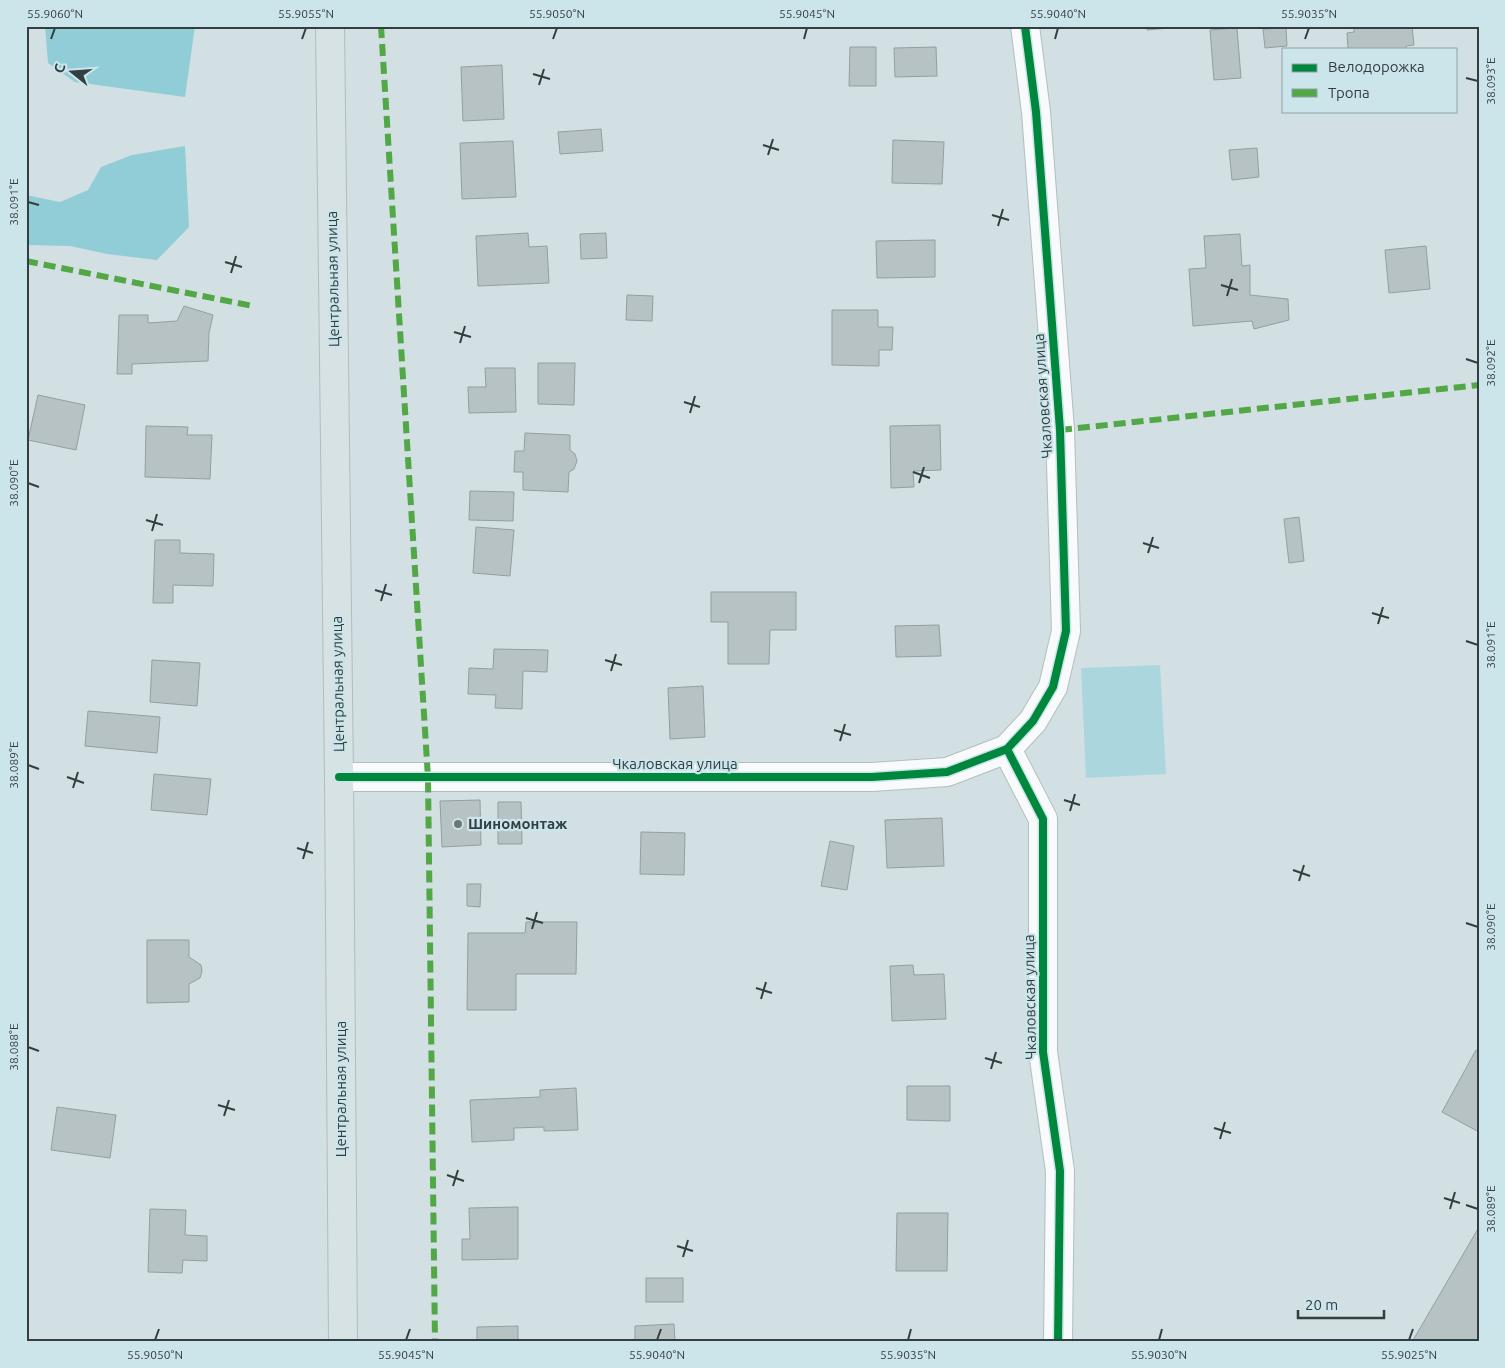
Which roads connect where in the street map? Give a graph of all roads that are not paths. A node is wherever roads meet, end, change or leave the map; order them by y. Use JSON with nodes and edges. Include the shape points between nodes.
{"nodes":[{"id":1,"x":330,"y":26,"type":"edge"},
{"id":2,"x":1025,"y":26,"type":"edge"},
{"id":3,"x":1007,"y":748,"type":"junction"},
{"id":4,"x":339,"y":777,"type":"junction"},
{"id":5,"x":343,"y":1342,"type":"edge"},
{"id":6,"x":1058,"y":1342,"type":"edge"}],
"edges":[{"from":1,"to":4,"type":"main road","name":"Центральная улица"},
{"from":2,"to":3,"type":"street","name":"Чкаловская улица","via":[[1036,112],[1060,430],[1066,631],[1053,687],[1033,721]]},
{"from":3,"to":4,"type":"street","name":"Чкаловская улица","via":[[947,772],[872,777]]},
{"from":3,"to":6,"type":"street","name":"Чкаловская улица","via":[[1043,819],[1043,1052],[1060,1171]]},
{"from":4,"to":5,"type":"main road","name":"Центральная улица"}]}
